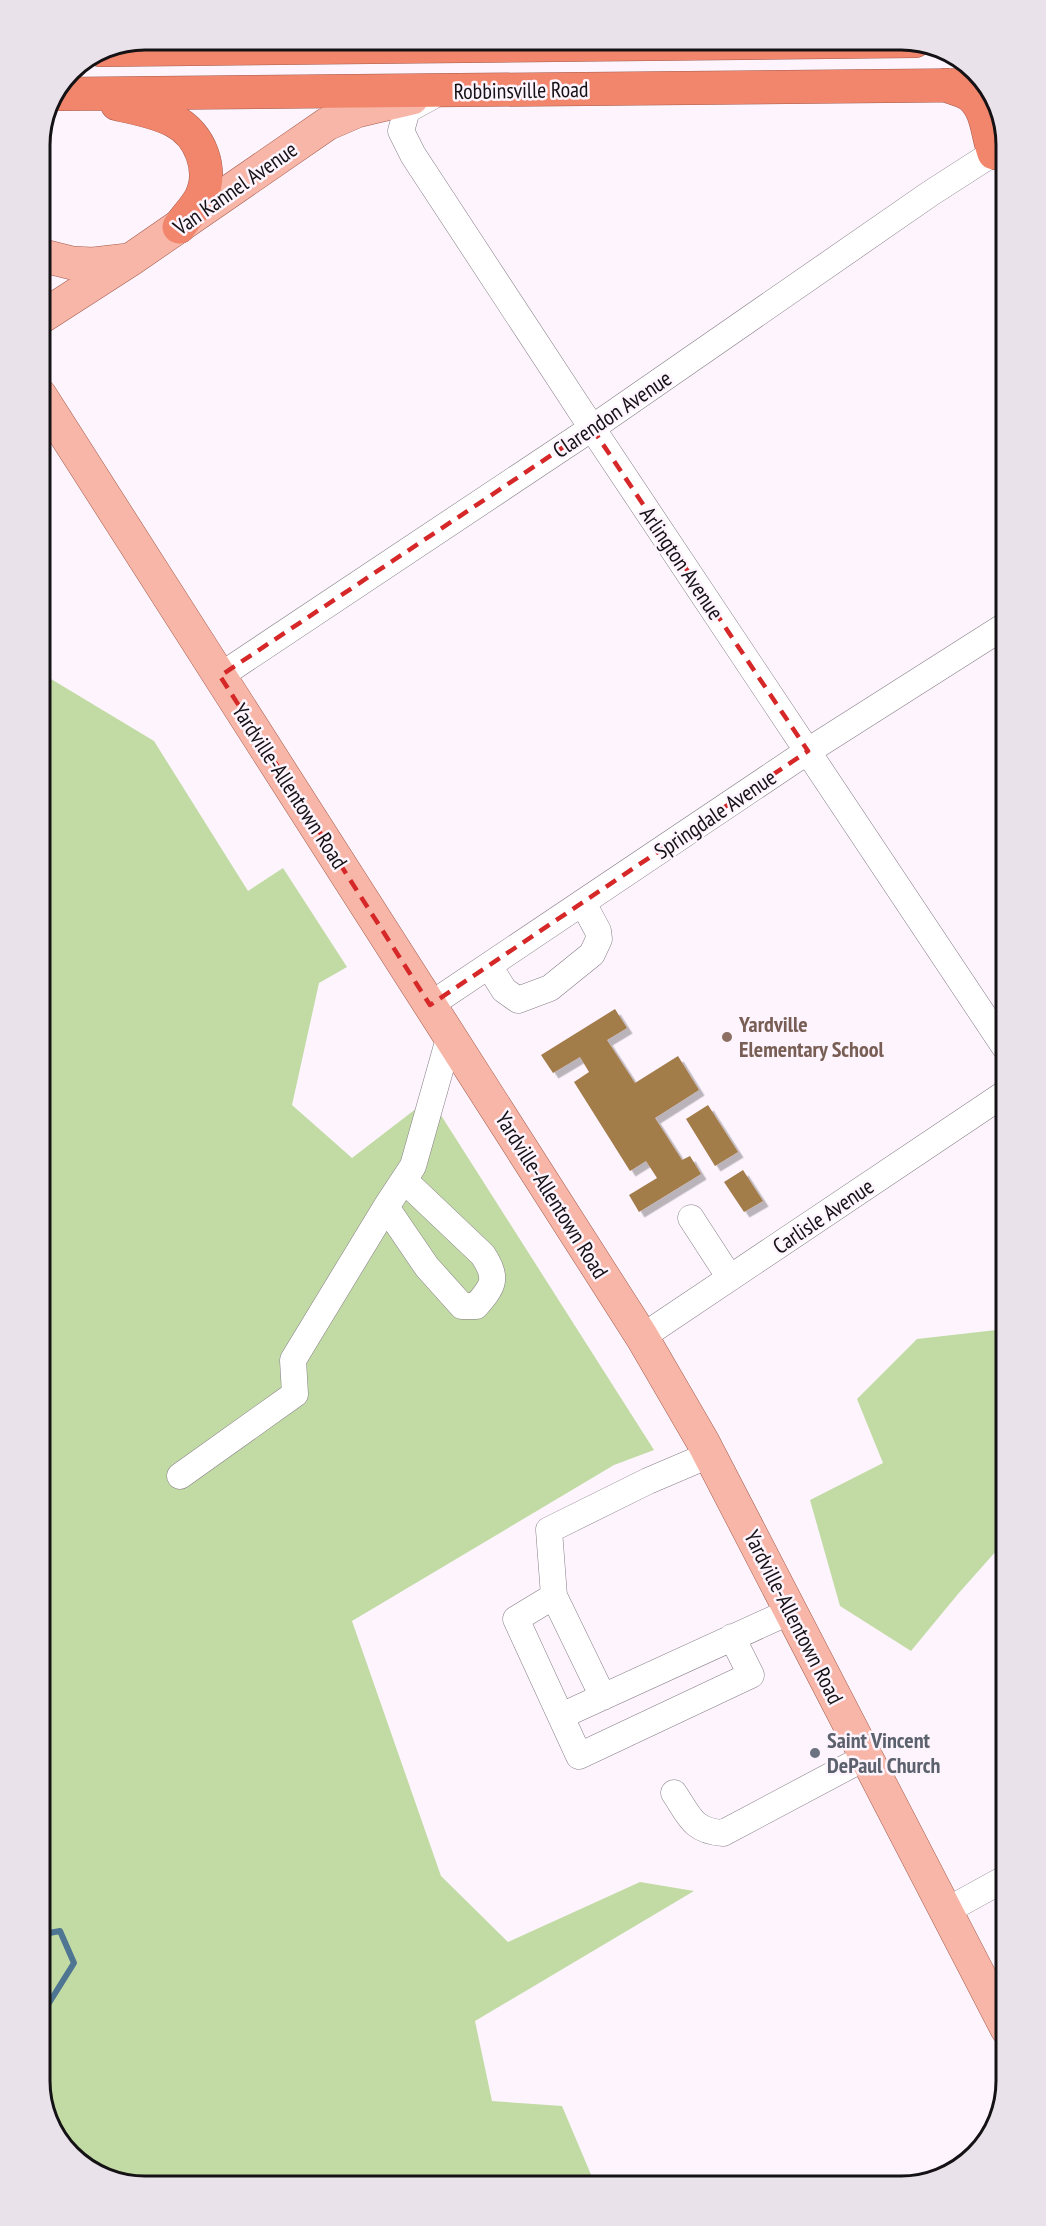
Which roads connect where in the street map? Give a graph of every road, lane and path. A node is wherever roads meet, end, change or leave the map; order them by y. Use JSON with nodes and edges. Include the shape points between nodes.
{"nodes":[{"id":1,"x":945,"y":85,"type":"junction"},
{"id":2,"x":975,"y":85,"type":"edge"},
{"id":3,"x":446,"y":91,"type":"junction"},
{"id":4,"x":64,"y":94,"type":"edge"},
{"id":5,"x":64,"y":95,"type":"edge"},
{"id":6,"x":996,"y":150,"type":"edge"},
{"id":7,"x":996,"y":157,"type":"edge"},
{"id":8,"x":179,"y":226,"type":"junction"},
{"id":9,"x":50,"y":258,"type":"edge"},
{"id":10,"x":130,"y":260,"type":"junction"},
{"id":11,"x":50,"y":312,"type":"edge"},
{"id":12,"x":50,"y":411,"type":"edge"},
{"id":13,"x":592,"y":428,"type":"junction"},
{"id":14,"x":996,"y":631,"type":"edge"},
{"id":15,"x":220,"y":676,"type":"junction"},
{"id":16,"x":808,"y":751,"type":"junction"},
{"id":17,"x":583,"y":903,"type":"junction"},
{"id":18,"x":489,"y":966,"type":"junction"},
{"id":19,"x":430,"y":1005,"type":"junction"},
{"id":20,"x":996,"y":1034,"type":"edge"},
{"id":21,"x":450,"y":1035,"type":"junction"},
{"id":22,"x":996,"y":1099,"type":"edge"},
{"id":23,"x":404,"y":1180,"type":"junction"},
{"id":24,"x":386,"y":1207,"type":"junction"},
{"id":25,"x":691,"y":1218,"type":"dead end"},
{"id":26,"x":730,"y":1278,"type":"junction"},
{"id":27,"x":642,"y":1337,"type":"junction"},
{"id":28,"x":709,"y":1455,"type":"junction"},
{"id":29,"x":180,"y":1476,"type":"dead end"},
{"id":30,"x":554,"y":1596,"type":"junction"},
{"id":31,"x":791,"y":1611,"type":"junction"},
{"id":32,"x":732,"y":1637,"type":"junction"},
{"id":33,"x":603,"y":1697,"type":"junction"},
{"id":34,"x":561,"y":1716,"type":"junction"},
{"id":35,"x":866,"y":1756,"type":"junction"},
{"id":36,"x":674,"y":1792,"type":"dead end"},
{"id":37,"x":996,"y":1884,"type":"edge"},
{"id":38,"x":946,"y":1911,"type":"junction"},
{"id":39,"x":996,"y":2008,"type":"edge"}],
"edges":[{"from":1,"to":2,"type":"highway","name":"Robbinsville Road"},
{"from":1,"to":3,"type":"highway","name":"Robbinsville Road"},
{"from":1,"to":6,"type":"highway","via":[[971,96],[985,115],[988,138]]},
{"from":3,"to":4,"type":"highway","name":"Robbinsville Road"},
{"from":3,"to":8,"type":"main road","name":"Van Kannel Avenue","via":[[375,105],[327,124]]},
{"from":3,"to":13,"type":"street","name":"Arlington Avenue","via":[[408,110],[401,131]]},
{"from":5,"to":8,"type":"highway","via":[[134,108],[174,121],[188,132],[205,163],[205,181],[201,197]]},
{"from":7,"to":13,"type":"street","name":"Clarendon Avenue","via":[[931,193]]},
{"from":8,"to":10,"type":"main road","name":"Van Kannel Avenue"},
{"from":9,"to":10,"type":"main road","via":[[93,264]]},
{"from":10,"to":11,"type":"main road","name":"Van Kannel Avenue"},
{"from":12,"to":15,"type":"main road","name":"Yardville-Allentown Road"},
{"from":13,"to":15,"type":"street","name":"Clarendon Avenue"},
{"from":13,"to":16,"type":"street","name":"Arlington Avenue"},
{"from":14,"to":16,"type":"street","name":"Springdale Avenue"},
{"from":15,"to":19,"type":"main road","name":"Yardville-Allentown Road"},
{"from":16,"to":17,"type":"street","name":"Springdale Avenue"},
{"from":16,"to":20,"type":"street","name":"Arlington Avenue"},
{"from":17,"to":18,"type":"street","name":"Springdale Avenue"},
{"from":17,"to":18,"type":"street","via":[[599,939],[592,954],[550,988],[518,1000],[504,990]]},
{"from":18,"to":19,"type":"street","name":"Springdale Avenue"},
{"from":19,"to":21,"type":"main road","name":"Yardville-Allentown Road"},
{"from":21,"to":23,"type":"street","via":[[413,1166]]},
{"from":21,"to":27,"type":"main road","name":"Yardville-Allentown Road"},
{"from":22,"to":26,"type":"street","name":"Carlisle Avenue"},
{"from":23,"to":24,"type":"street"},
{"from":23,"to":24,"type":"street","via":[[483,1255],[492,1269],[489,1290],[476,1305],[462,1306],[427,1267]]},
{"from":24,"to":29,"type":"street","via":[[293,1360],[296,1394]]},
{"from":25,"to":26,"type":"street"},
{"from":26,"to":27,"type":"street","name":"Carlisle Avenue"},
{"from":27,"to":28,"type":"main road","name":"Yardville-Allentown Road"},
{"from":28,"to":30,"type":"street","via":[[549,1530]]},
{"from":28,"to":31,"type":"main road","name":"Yardville-Allentown Road"},
{"from":30,"to":33,"type":"street"},
{"from":30,"to":34,"type":"street","via":[[516,1619]]},
{"from":31,"to":32,"type":"street"},
{"from":31,"to":35,"type":"main road","name":"Yardville-Allentown Road"},
{"from":32,"to":33,"type":"street"},
{"from":32,"to":34,"type":"street","via":[[751,1676],[590,1751],[579,1756]]},
{"from":33,"to":34,"type":"street"},
{"from":35,"to":36,"type":"street","via":[[723,1833],[698,1828]]},
{"from":35,"to":38,"type":"main road","name":"Yardville-Allentown Road"},
{"from":37,"to":38,"type":"street"},
{"from":38,"to":39,"type":"main road","name":"Yardville-Allentown Road"}]}
